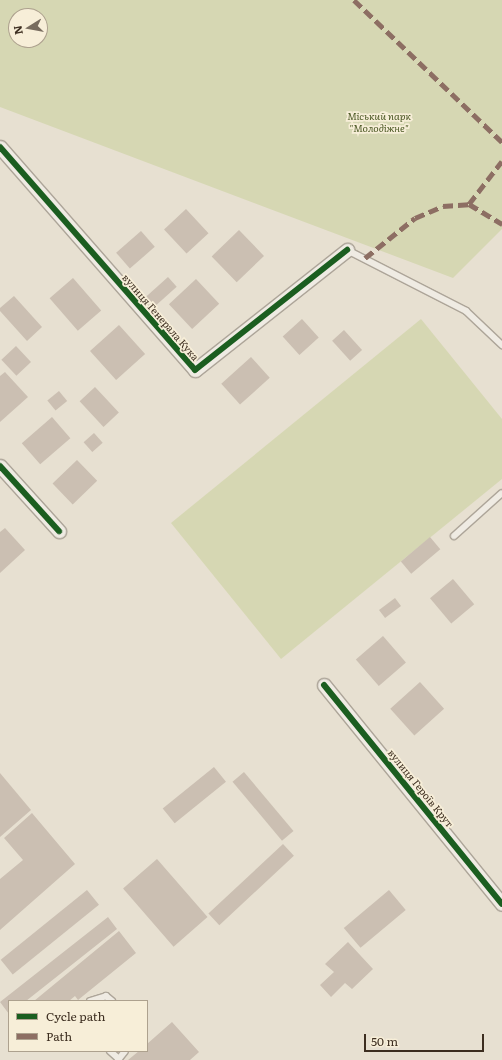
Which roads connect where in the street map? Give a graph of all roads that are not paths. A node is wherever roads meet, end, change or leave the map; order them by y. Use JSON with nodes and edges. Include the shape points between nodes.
{"nodes":[{"id":1,"x":0,"y":147,"type":"edge"},
{"id":2,"x":348,"y":250,"type":"joint"},
{"id":3,"x":502,"y":345,"type":"edge"},
{"id":4,"x":0,"y":466,"type":"edge"},
{"id":5,"x":502,"y":493,"type":"edge"},
{"id":6,"x":59,"y":531,"type":"dead end"},
{"id":7,"x":454,"y":536,"type":"dead end"},
{"id":8,"x":324,"y":685,"type":"dead end"},
{"id":9,"x":502,"y":904,"type":"edge"},
{"id":10,"x":93,"y":1000,"type":"edge"},
{"id":11,"x":111,"y":1000,"type":"edge"}],
"edges":[{"from":1,"to":2,"type":"street","name":"вулиця Генерала Кука","via":[[195,370]]},
{"from":2,"to":3,"type":"lane","via":[[466,311]]},
{"from":4,"to":6,"type":"street"},
{"from":5,"to":7,"type":"lane"},
{"from":8,"to":9,"type":"street","name":"вулиця Героїв Крут"},
{"from":10,"to":11,"type":"lane","via":[[106,996]]}]}
